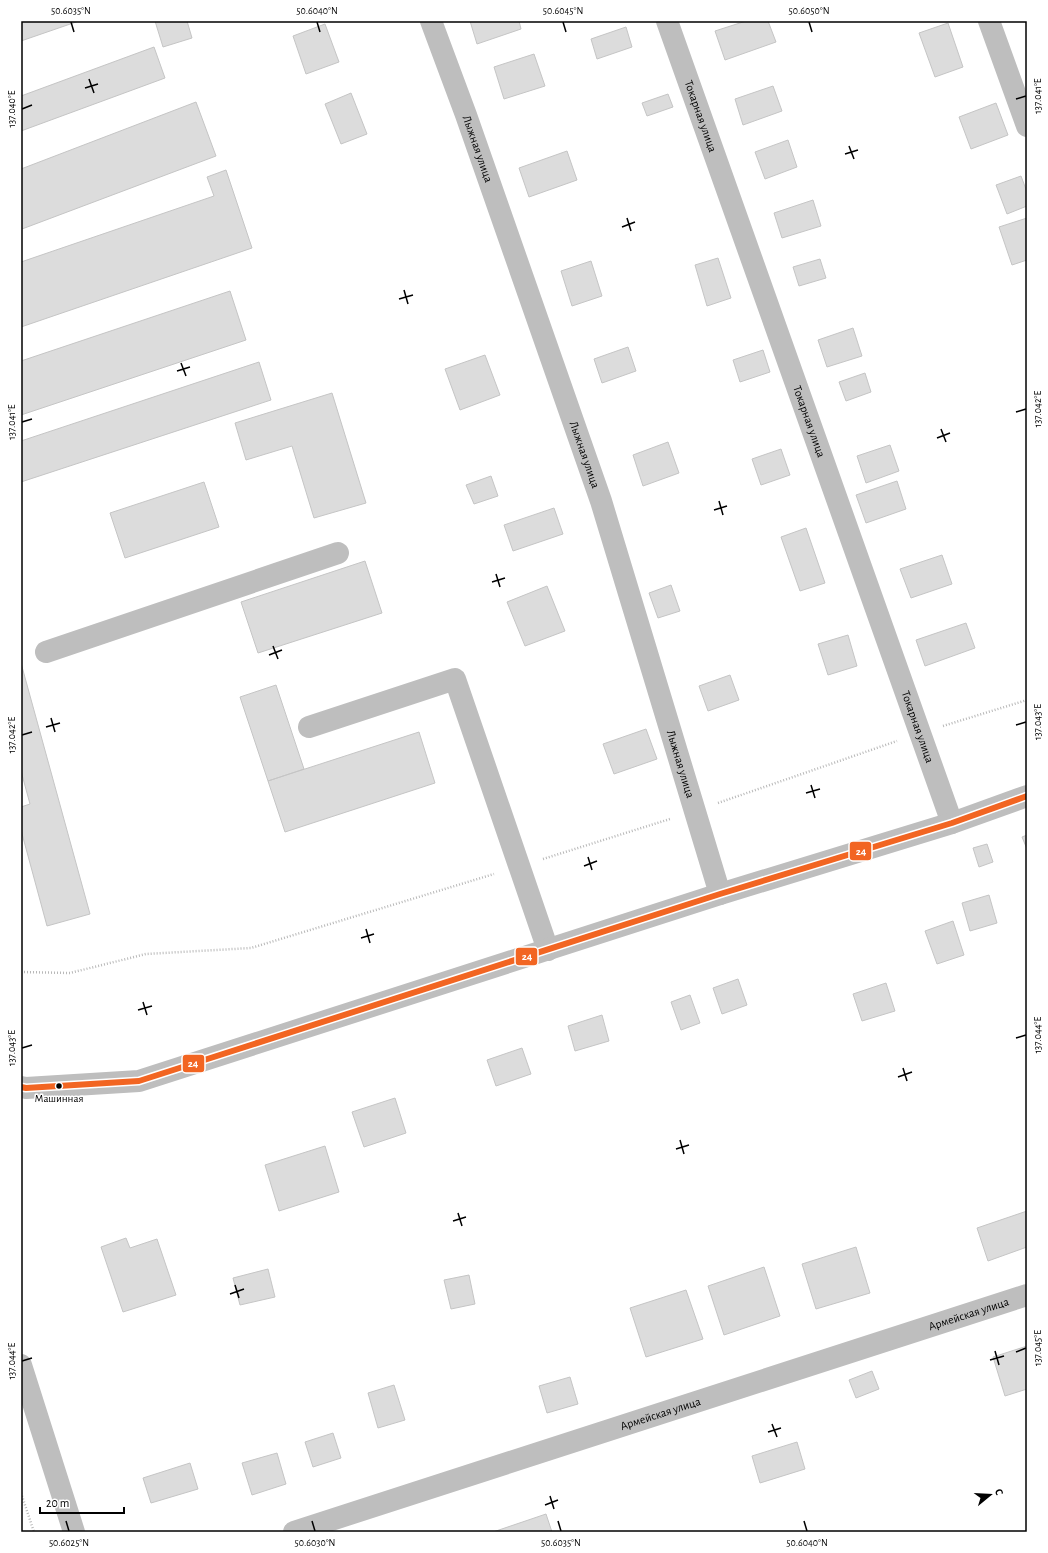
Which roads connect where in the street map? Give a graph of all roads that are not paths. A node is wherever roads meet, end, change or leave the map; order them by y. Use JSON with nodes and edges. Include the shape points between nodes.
{"nodes":[{"id":1,"x":431,"y":21,"type":"edge"},
{"id":2,"x":667,"y":21,"type":"edge"},
{"id":3,"x":989,"y":21,"type":"edge"},
{"id":4,"x":1027,"y":126,"type":"edge"},
{"id":5,"x":338,"y":553,"type":"dead end"},
{"id":6,"x":46,"y":652,"type":"dead end"},
{"id":7,"x":309,"y":727,"type":"dead end"},
{"id":8,"x":1027,"y":796,"type":"edge"},
{"id":9,"x":952,"y":823,"type":"junction"},
{"id":10,"x":720,"y":894,"type":"junction"},
{"id":11,"x":548,"y":950,"type":"junction"},
{"id":12,"x":21,"y":1087,"type":"edge"},
{"id":13,"x":1027,"y":1295,"type":"edge"},
{"id":14,"x":21,"y":1365,"type":"edge"},
{"id":15,"x":74,"y":1532,"type":"edge"},
{"id":16,"x":294,"y":1532,"type":"edge"}],
"edges":[{"from":1,"to":10,"type":"street","name":"Лыжная улица","via":[[601,501]]},
{"from":2,"to":9,"type":"street","name":"Токарная улица"},
{"from":3,"to":4,"type":"street"},
{"from":5,"to":6,"type":"street"},
{"from":7,"to":11,"type":"street","via":[[455,679]]},
{"from":8,"to":9,"type":"street"},
{"from":9,"to":10,"type":"street"},
{"from":10,"to":11,"type":"street"},
{"from":11,"to":12,"type":"street","via":[[139,1081]]},
{"from":13,"to":16,"type":"street","name":"Армейская улица"},
{"from":14,"to":15,"type":"street"}]}
